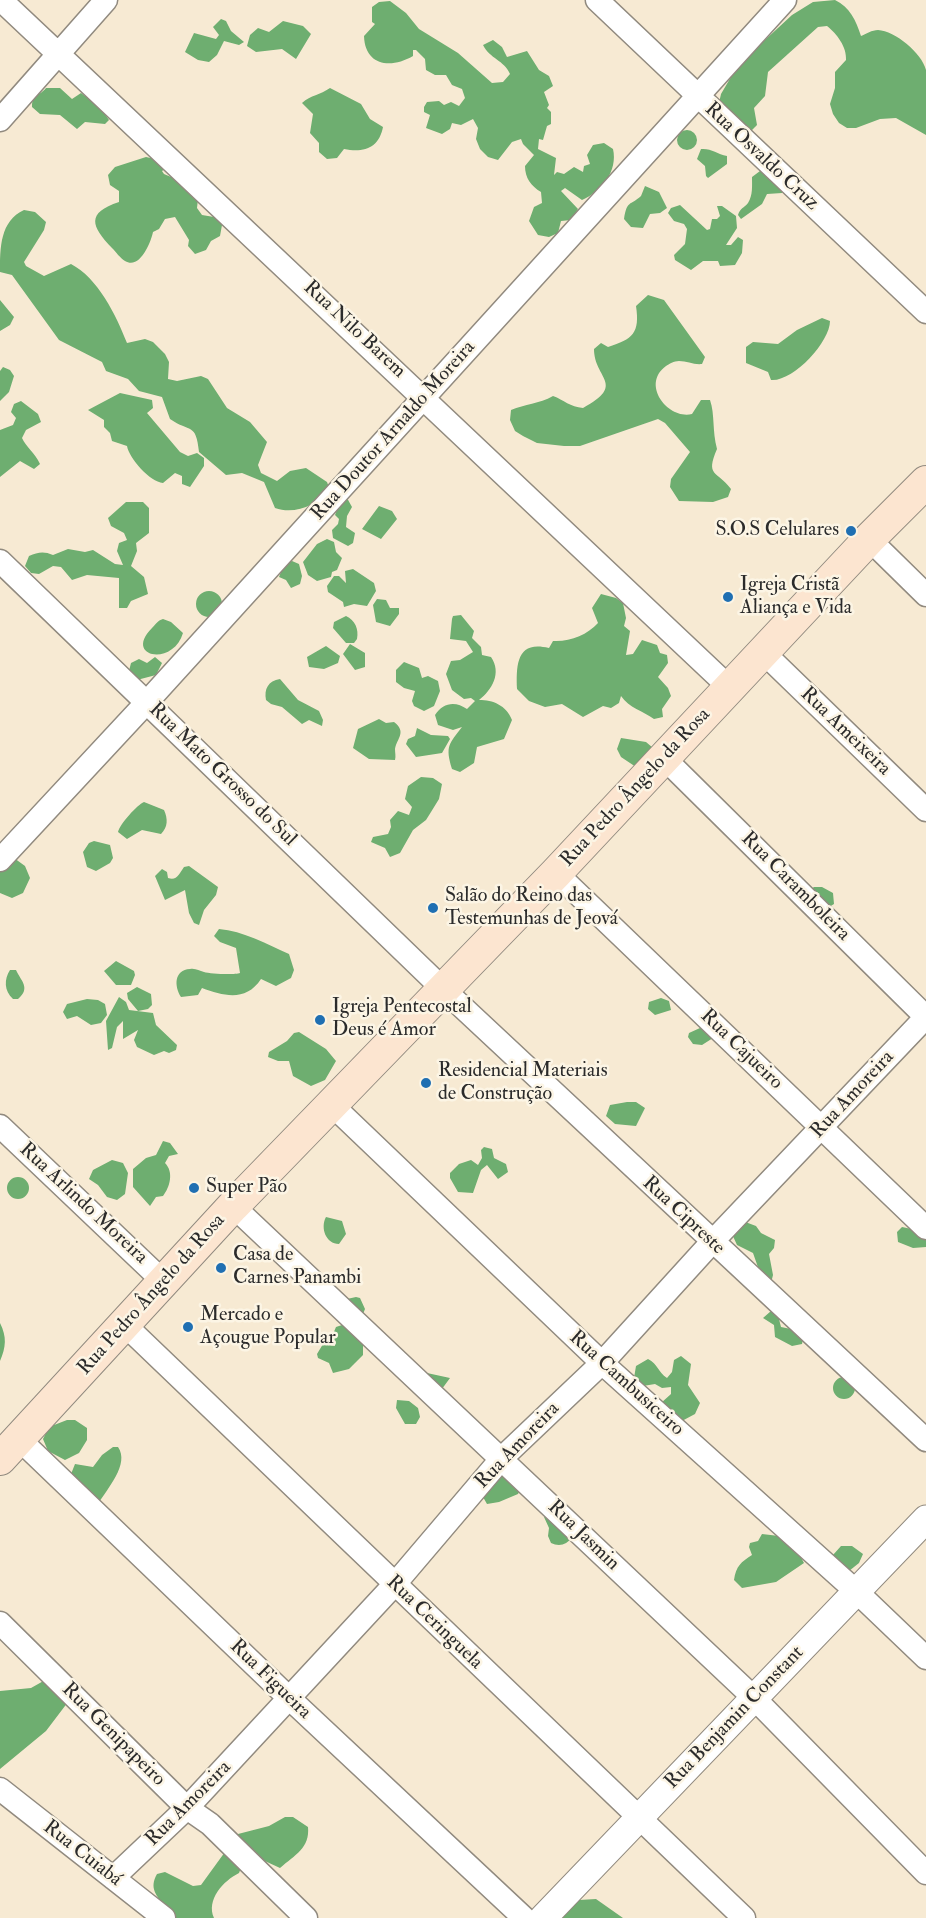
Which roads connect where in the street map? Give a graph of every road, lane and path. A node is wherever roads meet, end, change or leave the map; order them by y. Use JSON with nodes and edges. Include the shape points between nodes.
{"nodes":[{"id":1,"x":1,"y":0,"type":"edge"},
{"id":2,"x":106,"y":0,"type":"edge"},
{"id":3,"x":597,"y":0,"type":"edge"},
{"id":4,"x":785,"y":0,"type":"edge"},
{"id":5,"x":59,"y":53,"type":"junction"},
{"id":6,"x":697,"y":97,"type":"junction"},
{"id":7,"x":0,"y":120,"type":"edge"},
{"id":8,"x":926,"y":312,"type":"edge"},
{"id":9,"x":425,"y":397,"type":"junction"},
{"id":10,"x":926,"y":482,"type":"edge"},
{"id":11,"x":869,"y":539,"type":"junction"},
{"id":12,"x":0,"y":561,"type":"edge"},
{"id":13,"x":926,"y":595,"type":"edge"},
{"id":14,"x":764,"y":653,"type":"junction"},
{"id":15,"x":730,"y":688,"type":"junction"},
{"id":16,"x":147,"y":702,"type":"junction"},
{"id":17,"x":664,"y":758,"type":"junction"},
{"id":18,"x":926,"y":810,"type":"edge"},
{"id":19,"x":0,"y":860,"type":"edge"},
{"id":20,"x":555,"y":873,"type":"junction"},
{"id":21,"x":443,"y":989,"type":"junction"},
{"id":22,"x":926,"y":1017,"type":"edge"},
{"id":23,"x":332,"y":1104,"type":"junction"},
{"id":24,"x":0,"y":1126,"type":"edge"},
{"id":25,"x":823,"y":1128,"type":"junction"},
{"id":26,"x":233,"y":1206,"type":"junction"},
{"id":27,"x":926,"y":1228,"type":"edge"},
{"id":28,"x":711,"y":1242,"type":"junction"},
{"id":29,"x":165,"y":1283,"type":"junction"},
{"id":30,"x":125,"y":1325,"type":"junction"},
{"id":31,"x":602,"y":1364,"type":"junction"},
{"id":32,"x":926,"y":1440,"type":"edge"},
{"id":33,"x":10,"y":1449,"type":"edge"},
{"id":34,"x":502,"y":1458,"type":"junction"},
{"id":35,"x":926,"y":1519,"type":"edge"},
{"id":36,"x":394,"y":1585,"type":"junction"},
{"id":37,"x":858,"y":1593,"type":"junction"},
{"id":38,"x":0,"y":1623,"type":"edge"},
{"id":39,"x":926,"y":1658,"type":"edge"},
{"id":40,"x":289,"y":1698,"type":"junction"},
{"id":41,"x":754,"y":1698,"type":"junction"},
{"id":42,"x":0,"y":1789,"type":"edge"},
{"id":43,"x":187,"y":1808,"type":"junction"},
{"id":44,"x":638,"y":1818,"type":"junction"},
{"id":45,"x":926,"y":1873,"type":"edge"},
{"id":46,"x":113,"y":1878,"type":"junction"},
{"id":47,"x":160,"y":1917,"type":"edge"},
{"id":48,"x":306,"y":1918,"type":"edge"},
{"id":49,"x":525,"y":1918,"type":"edge"},
{"id":50,"x":543,"y":1918,"type":"edge"},
{"id":51,"x":744,"y":1918,"type":"edge"}],
"edges":[{"from":1,"to":5,"type":"street","name":"Rua Nilo Barem"},
{"from":2,"to":5,"type":"street"},
{"from":3,"to":6,"type":"street","name":"Rua Osvaldo Cruz"},
{"from":4,"to":6,"type":"street","name":"Rua Doutor Arnaldo Moreira"},
{"from":5,"to":7,"type":"street"},
{"from":5,"to":9,"type":"street","name":"Rua Nilo Barem"},
{"from":6,"to":8,"type":"street","name":"Rua Osvaldo Cruz"},
{"from":6,"to":9,"type":"street","name":"Rua Doutor Arnaldo Moreira"},
{"from":9,"to":15,"type":"street","name":"Rua Nilo Barem"},
{"from":9,"to":16,"type":"street","name":"Rua Doutor Arnaldo Moreira"},
{"from":10,"to":11,"type":"main road","name":"Rua Pedro Ângelo da Rosa"},
{"from":11,"to":13,"type":"street"},
{"from":11,"to":14,"type":"main road","name":"Rua Pedro Ângelo da Rosa"},
{"from":12,"to":16,"type":"street","name":"Rua Mato Grosso do Sul"},
{"from":14,"to":15,"type":"main road","name":"Rua Pedro Ângelo da Rosa"},
{"from":14,"to":18,"type":"street","name":"Rua Ameixeira"},
{"from":15,"to":17,"type":"main road","name":"Rua Pedro Ângelo da Rosa"},
{"from":16,"to":19,"type":"street","name":"Rua Doutor Arnaldo Moreira"},
{"from":16,"to":21,"type":"street","name":"Rua Mato Grosso do Sul"},
{"from":17,"to":20,"type":"main road","name":"Rua Pedro Ângelo da Rosa"},
{"from":17,"to":22,"type":"street","name":"Rua Caramboleira"},
{"from":20,"to":21,"type":"main road","name":"Rua Pedro Ângelo da Rosa"},
{"from":20,"to":25,"type":"street","name":"Rua Cajueiro"},
{"from":21,"to":23,"type":"main road","name":"Rua Pedro Ângelo da Rosa"},
{"from":21,"to":28,"type":"street","name":"Rua Cipreste"},
{"from":22,"to":25,"type":"street","name":"Rua Amoreira"},
{"from":23,"to":26,"type":"main road","name":"Rua Pedro Ângelo da Rosa"},
{"from":23,"to":31,"type":"street","name":"Rua Cambusiceiro"},
{"from":24,"to":29,"type":"street","name":"Rua Arlindo Moreira"},
{"from":25,"to":27,"type":"street","name":"Rua Cajueiro"},
{"from":25,"to":28,"type":"street","name":"Rua Amoreira"},
{"from":26,"to":29,"type":"main road","name":"Rua Pedro Ângelo da Rosa"},
{"from":26,"to":34,"type":"street","name":"Rua Jasmin"},
{"from":28,"to":31,"type":"street","name":"Rua Amoreira"},
{"from":28,"to":32,"type":"street","name":"Rua Cipreste"},
{"from":29,"to":30,"type":"main road","name":"Rua Pedro Ângelo da Rosa"},
{"from":30,"to":33,"type":"main road","name":"Rua Pedro Ângelo da Rosa"},
{"from":30,"to":36,"type":"street","name":"Rua Ceringuela"},
{"from":31,"to":34,"type":"street","name":"Rua Amoreira"},
{"from":31,"to":37,"type":"street","name":"Rua Cambusiceiro"},
{"from":33,"to":40,"type":"street","name":"Rua Figueira"},
{"from":34,"to":36,"type":"street","name":"Rua Amoreira"},
{"from":34,"to":41,"type":"street","name":"Rua Jasmin"},
{"from":35,"to":37,"type":"street","name":"Rua Benjamin Constant"},
{"from":36,"to":40,"type":"street","name":"Rua Amoreira"},
{"from":36,"to":44,"type":"street","name":"Rua Ceringuela"},
{"from":37,"to":39,"type":"street","name":"Rua Cambusiceiro"},
{"from":37,"to":41,"type":"street","name":"Rua Benjamin Constant"},
{"from":38,"to":43,"type":"street","name":"Rua Genipapeiro"},
{"from":40,"to":43,"type":"street","name":"Rua Amoreira"},
{"from":40,"to":49,"type":"street","name":"Rua Figueira"},
{"from":41,"to":44,"type":"street","name":"Rua Benjamin Constant"},
{"from":41,"to":45,"type":"street","name":"Rua Jasmin"},
{"from":42,"to":46,"type":"street","name":"Rua Cuiabá"},
{"from":43,"to":46,"type":"street","name":"Rua Amoreira"},
{"from":43,"to":48,"type":"street","name":"Rua Genipapeiro","via":[[210,1824]]},
{"from":44,"to":50,"type":"street","name":"Rua Benjamin Constant"},
{"from":44,"to":51,"type":"street","name":"Rua Ceringuela"},
{"from":46,"to":47,"type":"street","name":"Rua Cuiabá"}]}
